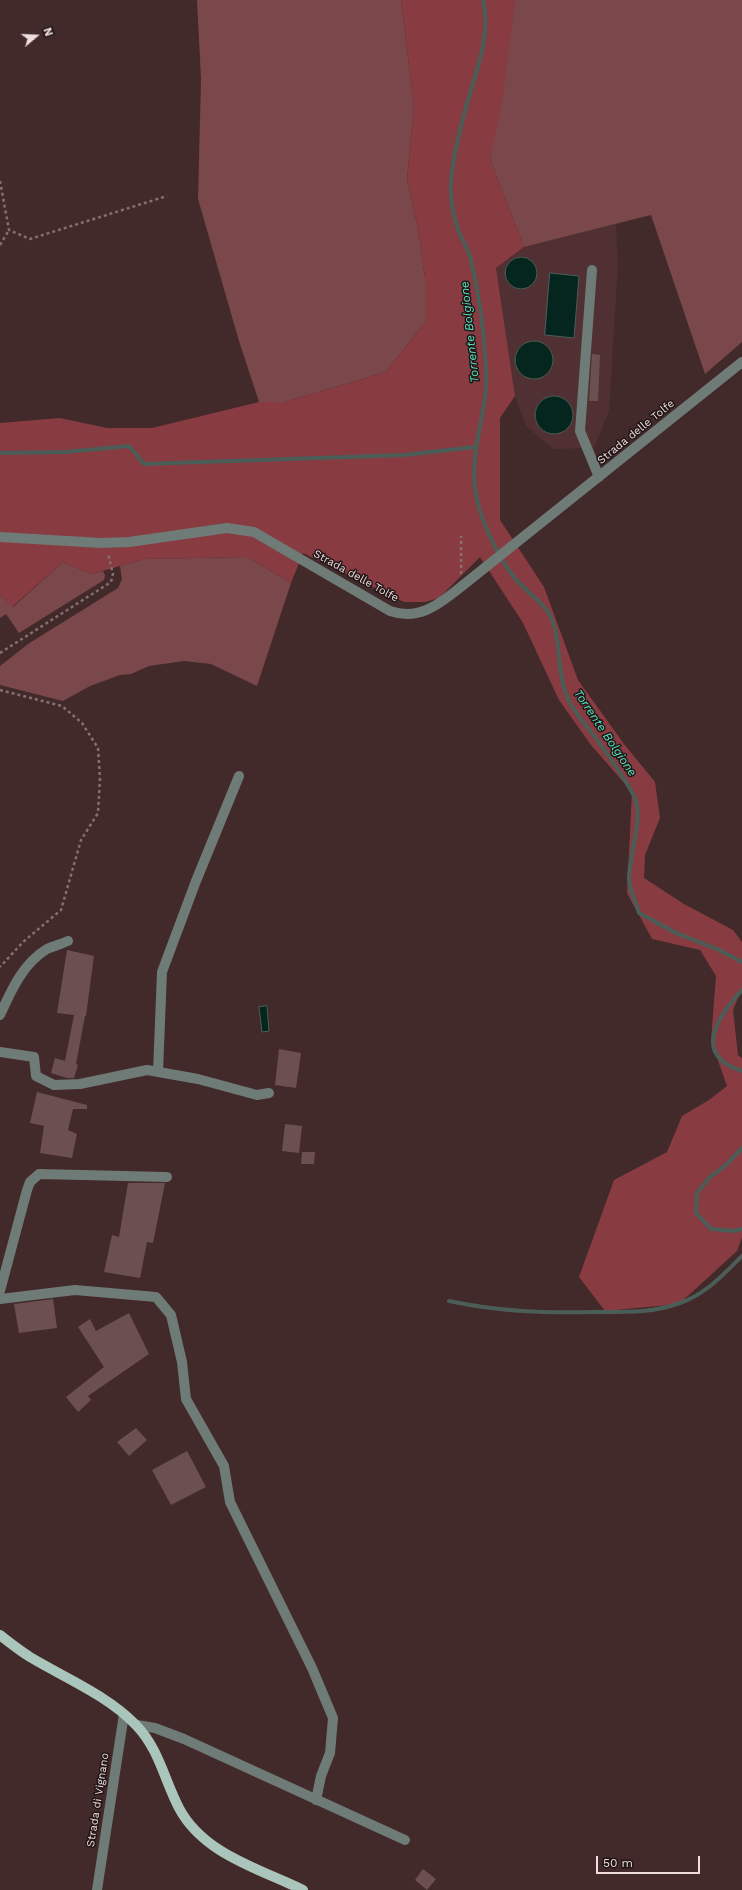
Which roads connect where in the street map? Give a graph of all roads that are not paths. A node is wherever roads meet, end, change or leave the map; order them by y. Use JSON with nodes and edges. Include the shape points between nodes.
{"nodes":[{"id":1,"x":592,"y":270,"type":"dead end"},
{"id":2,"x":742,"y":362,"type":"edge"},
{"id":3,"x":599,"y":477,"type":"junction"},
{"id":4,"x":0,"y":537,"type":"edge"},
{"id":5,"x":239,"y":776,"type":"dead end"},
{"id":6,"x":68,"y":941,"type":"dead end"},
{"id":7,"x":0,"y":1015,"type":"edge"},
{"id":8,"x":0,"y":1052,"type":"edge"},
{"id":9,"x":158,"y":1072,"type":"junction"},
{"id":10,"x":269,"y":1093,"type":"dead end"},
{"id":11,"x":167,"y":1177,"type":"dead end"},
{"id":12,"x":0,"y":1291,"type":"edge"},
{"id":13,"x":0,"y":1299,"type":"edge"},
{"id":14,"x":0,"y":1635,"type":"edge"},
{"id":15,"x":124,"y":1714,"type":"junction"},
{"id":16,"x":136,"y":1725,"type":"junction"},
{"id":17,"x":316,"y":1800,"type":"junction"},
{"id":18,"x":405,"y":1840,"type":"dead end"},
{"id":19,"x":97,"y":1890,"type":"edge"},
{"id":20,"x":303,"y":1890,"type":"edge"}],
"edges":[{"from":1,"to":3,"type":"street","via":[[580,431]]},
{"from":2,"to":3,"type":"street","name":"Strada delle Tolfe"},
{"from":3,"to":4,"type":"street","name":"Strada delle Tolfe","via":[[434,608],[415,614],[390,611],[254,532],[227,528],[101,544]]},
{"from":5,"to":9,"type":"street","via":[[162,972]]},
{"from":6,"to":7,"type":"street","via":[[47,950],[32,962],[18,978]]},
{"from":8,"to":9,"type":"street","via":[[34,1057],[36,1076],[54,1085],[80,1084],[147,1070]]},
{"from":9,"to":10,"type":"street","via":[[198,1079],[257,1095]]},
{"from":11,"to":12,"type":"street","via":[[39,1174],[32,1179],[27,1190]]},
{"from":13,"to":17,"type":"street","via":[[75,1290],[156,1297],[171,1315],[182,1362],[186,1399],[224,1466],[230,1502],[312,1668],[333,1718],[330,1753]]},
{"from":14,"to":15,"type":"main road","via":[[30,1657]]},
{"from":15,"to":16,"type":"main road"},
{"from":15,"to":19,"type":"street","name":"Strada di Vignano"},
{"from":16,"to":17,"type":"street","via":[[155,1728],[184,1739]]},
{"from":16,"to":20,"type":"main road","via":[[155,1750],[179,1808],[197,1831],[221,1851]]},
{"from":17,"to":18,"type":"street"}]}
